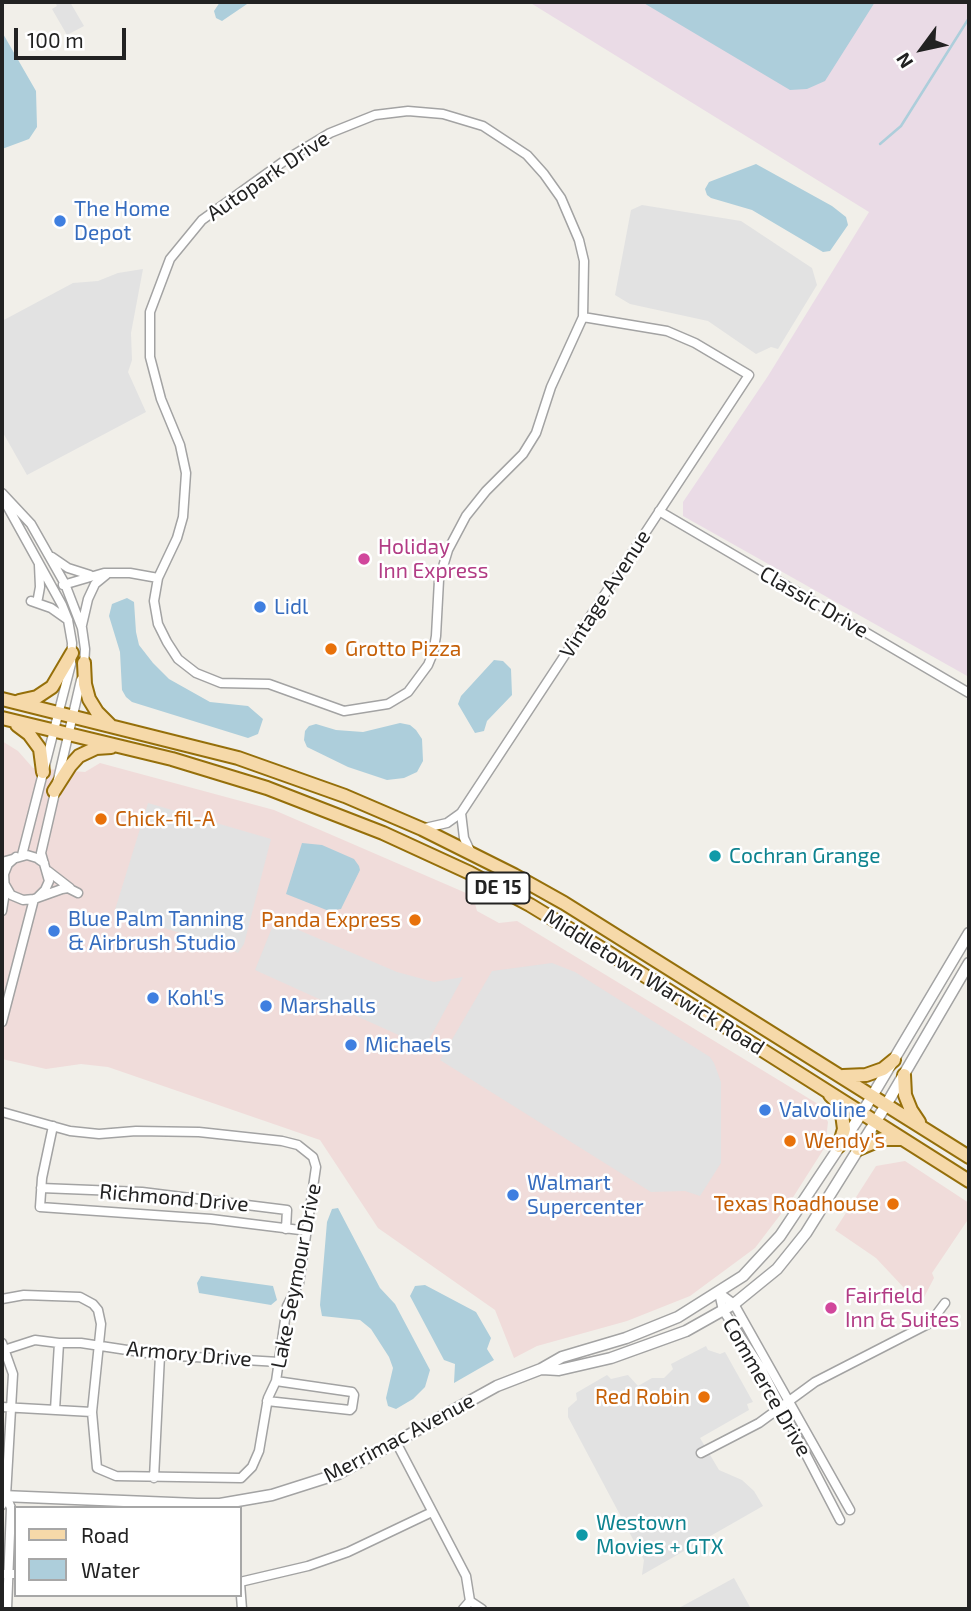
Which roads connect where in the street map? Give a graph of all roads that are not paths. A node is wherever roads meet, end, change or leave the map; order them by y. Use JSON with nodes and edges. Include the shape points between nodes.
{"nodes":[{"id":1,"x":583,"y":317,"type":"junction"},
{"id":2,"x":2,"y":495,"type":"edge"},
{"id":3,"x":659,"y":511,"type":"junction"},
{"id":4,"x":50,"y":556,"type":"junction"},
{"id":5,"x":39,"y":562,"type":"junction"},
{"id":6,"x":108,"y":573,"type":"junction"},
{"id":7,"x":93,"y":576,"type":"junction"},
{"id":8,"x":158,"y":578,"type":"junction"},
{"id":9,"x":65,"y":584,"type":"junction"},
{"id":10,"x":54,"y":589,"type":"junction"},
{"id":11,"x":68,"y":620,"type":"junction"},
{"id":12,"x":82,"y":628,"type":"junction"},
{"id":13,"x":72,"y":653,"type":"junction"},
{"id":14,"x":85,"y":663,"type":"junction"},
{"id":15,"x":969,"y":693,"type":"edge"},
{"id":16,"x":6,"y":700,"type":"edge"},
{"id":17,"x":65,"y":715,"type":"junction"},
{"id":18,"x":6,"y":719,"type":"edge"},
{"id":19,"x":111,"y":726,"type":"junction"},
{"id":20,"x":61,"y":732,"type":"junction"},
{"id":21,"x":121,"y":746,"type":"junction"},
{"id":22,"x":43,"y":772,"type":"junction"},
{"id":23,"x":54,"y":791,"type":"junction"},
{"id":24,"x":461,"y":813,"type":"junction"},
{"id":25,"x":422,"y":829,"type":"junction"},
{"id":26,"x":471,"y":853,"type":"junction"},
{"id":27,"x":19,"y":856,"type":"junction"},
{"id":28,"x":2,"y":862,"type":"edge"},
{"id":29,"x":46,"y":867,"type":"junction"},
{"id":30,"x":3,"y":881,"type":"edge"},
{"id":31,"x":36,"y":898,"type":"junction"},
{"id":32,"x":2,"y":911,"type":"edge"},
{"id":33,"x":969,"y":933,"type":"edge"},
{"id":34,"x":969,"y":963,"type":"edge"},
{"id":35,"x":2,"y":1021,"type":"edge"},
{"id":36,"x":894,"y":1060,"type":"junction"},
{"id":37,"x":839,"y":1075,"type":"junction"},
{"id":38,"x":904,"y":1075,"type":"junction"},
{"id":39,"x":825,"y":1090,"type":"junction"},
{"id":40,"x":872,"y":1096,"type":"junction"},
{"id":41,"x":886,"y":1105,"type":"junction"},
{"id":42,"x":2,"y":1112,"type":"edge"},
{"id":43,"x":862,"y":1113,"type":"junction"},
{"id":44,"x":875,"y":1121,"type":"junction"},
{"id":45,"x":52,"y":1126,"type":"junction"},
{"id":46,"x":926,"y":1130,"type":"junction"},
{"id":47,"x":905,"y":1141,"type":"junction"},
{"id":48,"x":839,"y":1146,"type":"junction"},
{"id":49,"x":858,"y":1149,"type":"junction"},
{"id":50,"x":969,"y":1157,"type":"edge"},
{"id":51,"x":969,"y":1181,"type":"edge"},
{"id":52,"x":41,"y":1188,"type":"junction"},
{"id":53,"x":286,"y":1228,"type":"junction"},
{"id":54,"x":308,"y":1231,"type":"junction"},
{"id":55,"x":719,"y":1293,"type":"junction"},
{"id":56,"x":2,"y":1299,"type":"edge"},
{"id":57,"x":945,"y":1303,"type":"dead end"},
{"id":58,"x":734,"y":1304,"type":"junction"},
{"id":59,"x":723,"y":1310,"type":"junction"},
{"id":60,"x":59,"y":1343,"type":"junction"},
{"id":61,"x":98,"y":1345,"type":"junction"},
{"id":62,"x":3,"y":1346,"type":"edge"},
{"id":63,"x":160,"y":1354,"type":"junction"},
{"id":64,"x":279,"y":1362,"type":"junction"},
{"id":65,"x":541,"y":1369,"type":"junction"},
{"id":66,"x":276,"y":1381,"type":"junction"},
{"id":67,"x":790,"y":1400,"type":"junction"},
{"id":68,"x":267,"y":1401,"type":"junction"},
{"id":69,"x":782,"y":1406,"type":"junction"},
{"id":70,"x":6,"y":1408,"type":"edge"},
{"id":71,"x":55,"y":1410,"type":"junction"},
{"id":72,"x":92,"y":1412,"type":"junction"},
{"id":73,"x":396,"y":1442,"type":"junction"},
{"id":74,"x":701,"y":1453,"type":"dead end"},
{"id":75,"x":154,"y":1478,"type":"junction"},
{"id":76,"x":3,"y":1499,"type":"edge"},
{"id":77,"x":850,"y":1510,"type":"dead end"},
{"id":78,"x":432,"y":1511,"type":"junction"},
{"id":79,"x":840,"y":1520,"type":"dead end"},
{"id":80,"x":9,"y":1574,"type":"edge"},
{"id":81,"x":242,"y":1582,"type":"edge"},
{"id":82,"x":470,"y":1601,"type":"junction"},
{"id":83,"x":7,"y":1609,"type":"edge"},
{"id":84,"x":463,"y":1609,"type":"edge"},
{"id":85,"x":482,"y":1609,"type":"edge"}],
"edges":[{"from":1,"to":3,"type":"street","name":"Vintage Avenue","via":[[667,331],[749,375]]},
{"from":1,"to":8,"type":"street","name":"Autopark Drive","via":[[536,433],[523,454],[479,499],[448,550],[439,580],[433,653],[408,692],[388,704],[344,711],[269,684],[221,683],[196,673],[178,659],[158,624],[154,601]]},
{"from":1,"to":8,"type":"street","name":"Autopark Drive","via":[[584,261],[579,240],[561,198],[527,155],[482,126],[443,114],[408,111],[375,115],[330,133],[219,206],[170,258],[150,312],[150,357],[186,473],[183,517]]},
{"from":2,"to":4,"type":"street","via":[[31,524]]},
{"from":2,"to":5,"type":"street"},
{"from":3,"to":15,"type":"street","name":"Classic Drive"},
{"from":3,"to":24,"type":"street","name":"Vintage Avenue"},
{"from":4,"to":7,"type":"street"},
{"from":4,"to":9,"type":"street"},
{"from":5,"to":10,"type":"street"},
{"from":5,"to":11,"type":"street","via":[[40,587],[35,599]]},
{"from":6,"to":7,"type":"street"},
{"from":6,"to":8,"type":"street"},
{"from":6,"to":12,"type":"street","via":[[88,597]]},
{"from":7,"to":9,"type":"street"},
{"from":9,"to":10,"type":"street"},
{"from":9,"to":12,"type":"street"},
{"from":10,"to":11,"type":"street"},
{"from":11,"to":13,"type":"street"},
{"from":12,"to":14,"type":"street"},
{"from":13,"to":16,"type":"main road","via":[[52,687],[37,697]]},
{"from":13,"to":17,"type":"street"},
{"from":14,"to":17,"type":"street"},
{"from":14,"to":19,"type":"main road","via":[[89,699]]},
{"from":16,"to":17,"type":"main road","name":"Middletown Warwick Road","number":"DE 15"},
{"from":17,"to":19,"type":"main road","name":"Middletown Warwick Road","number":"DE 15"},
{"from":17,"to":20,"type":"street"},
{"from":17,"to":20,"type":"street"},
{"from":18,"to":20,"type":"main road","name":"Middletown Warwick Road","number":"DE 15"},
{"from":18,"to":22,"type":"main road","via":[[36,743]]},
{"from":19,"to":25,"type":"main road","name":"Middletown Warwick Road","number":"DE 15","via":[[251,763]]},
{"from":20,"to":21,"type":"main road","name":"Middletown Warwick Road","number":"DE 15"},
{"from":20,"to":22,"type":"street"},
{"from":20,"to":23,"type":"street"},
{"from":21,"to":23,"type":"main road","via":[[96,748],[82,755]]},
{"from":21,"to":39,"type":"main road","name":"Middletown Warwick Road","number":"DE 15","via":[[218,772],[323,808],[470,873],[569,928]]},
{"from":22,"to":27,"type":"street"},
{"from":23,"to":29,"type":"street","via":[[41,852]]},
{"from":24,"to":25,"type":"street"},
{"from":24,"to":26,"type":"street"},
{"from":25,"to":26,"type":"main road","name":"Middletown Warwick Road","number":"DE 15"},
{"from":26,"to":37,"type":"main road","name":"Middletown Warwick Road","number":"DE 15","via":[[575,909]]},
{"from":27,"to":28,"type":"street"},
{"from":27,"to":29,"type":"street","via":[[33,856]]},
{"from":27,"to":30,"type":"street","via":[[6,867]]},
{"from":29,"to":31,"type":"street","via":[[48,884]]},
{"from":29,"to":31,"type":"street","via":[[78,893],[68,888]]},
{"from":30,"to":31,"type":"street","via":[[13,897]]},
{"from":30,"to":32,"type":"street"},
{"from":31,"to":35,"type":"street"},
{"from":33,"to":36,"type":"street","name":"Merrimac Avenue"},
{"from":34,"to":38,"type":"street","name":"Merrimac Avenue"},
{"from":36,"to":37,"type":"main road","via":[[866,1075]]},
{"from":36,"to":40,"type":"street","name":"Merrimac Avenue"},
{"from":37,"to":40,"type":"main road","name":"Middletown Warwick Road","number":"DE 15"},
{"from":38,"to":41,"type":"street","name":"Merrimac Avenue"},
{"from":38,"to":46,"type":"main road","via":[[911,1110]]},
{"from":39,"to":43,"type":"main road","name":"Middletown Warwick Road","number":"DE 15"},
{"from":39,"to":48,"type":"main road","via":[[841,1112],[844,1129]]},
{"from":40,"to":41,"type":"main road","name":"Middletown Warwick Road","number":"DE 15"},
{"from":40,"to":43,"type":"street","name":"Merrimac Avenue"},
{"from":41,"to":44,"type":"street","name":"Merrimac Avenue"},
{"from":41,"to":46,"type":"main road","name":"Middletown Warwick Road","number":"DE 15"},
{"from":42,"to":45,"type":"street","name":"Lake Seymour Drive"},
{"from":43,"to":44,"type":"main road","name":"Middletown Warwick Road","number":"DE 15"},
{"from":43,"to":48,"type":"street","name":"Merrimac Avenue"},
{"from":44,"to":47,"type":"main road","name":"Middletown Warwick Road","number":"DE 15"},
{"from":44,"to":49,"type":"street","name":"Merrimac Avenue"},
{"from":45,"to":52,"type":"street"},
{"from":45,"to":54,"type":"street","name":"Lake Seymour Drive","via":[[99,1134],[199,1132],[298,1146],[313,1157],[316,1167]]},
{"from":46,"to":50,"type":"main road","name":"Middletown Warwick Road","number":"DE 15"},
{"from":47,"to":49,"type":"main road","via":[[883,1139]]},
{"from":47,"to":51,"type":"main road","name":"Middletown Warwick Road","number":"DE 15"},
{"from":48,"to":55,"type":"street","name":"Merrimac Avenue","via":[[780,1236],[743,1276]]},
{"from":49,"to":58,"type":"street","name":"Merrimac Avenue","via":[[792,1251]]},
{"from":52,"to":53,"type":"street","name":"Richmond Drive","via":[[142,1192],[287,1210]]},
{"from":52,"to":53,"type":"street","name":"Richmond Drive","via":[[40,1207]]},
{"from":53,"to":54,"type":"street","name":"Richmond Drive"},
{"from":54,"to":64,"type":"street","name":"Lake Seymour Drive","via":[[299,1283],[287,1306]]},
{"from":55,"to":58,"type":"street","name":"Commerce Drive"},
{"from":55,"to":59,"type":"street","name":"Commerce Drive"},
{"from":55,"to":65,"type":"street","name":"Merrimac Avenue","via":[[678,1317],[562,1357]]},
{"from":56,"to":61,"type":"street","name":"Lake Seymour Drive","via":[[24,1295],[87,1300],[101,1318]]},
{"from":57,"to":67,"type":"street","via":[[930,1323],[815,1382]]},
{"from":58,"to":59,"type":"street","name":"Merrimac Avenue"},
{"from":58,"to":67,"type":"street","name":"Commerce Drive"},
{"from":59,"to":65,"type":"street","name":"Merrimac Avenue","via":[[640,1349],[559,1370]]},
{"from":59,"to":69,"type":"street","name":"Commerce Drive"},
{"from":60,"to":61,"type":"street","name":"Armory Drive"},
{"from":60,"to":62,"type":"street","name":"Armory Drive","via":[[35,1340]]},
{"from":60,"to":71,"type":"street"},
{"from":61,"to":63,"type":"street","name":"Armory Drive"},
{"from":61,"to":72,"type":"street","name":"Lake Seymour Drive"},
{"from":62,"to":70,"type":"street","via":[[13,1374]]},
{"from":63,"to":64,"type":"street","name":"Armory Drive"},
{"from":63,"to":75,"type":"street"},
{"from":64,"to":66,"type":"street","name":"Lake Seymour Drive"},
{"from":65,"to":73,"type":"street","name":"Merrimac Avenue","via":[[497,1386]]},
{"from":66,"to":68,"type":"street","name":"Lake Seymour Drive"},
{"from":66,"to":68,"type":"street","via":[[352,1392],[352,1409]]},
{"from":67,"to":69,"type":"street"},
{"from":67,"to":77,"type":"street","name":"Commerce Drive"},
{"from":68,"to":75,"type":"street","name":"Lake Seymour Drive","via":[[259,1451],[241,1478]]},
{"from":69,"to":74,"type":"street"},
{"from":69,"to":79,"type":"street","name":"Commerce Drive"},
{"from":70,"to":71,"type":"street"},
{"from":70,"to":76,"type":"street"},
{"from":71,"to":72,"type":"street"},
{"from":72,"to":75,"type":"street","name":"Lake Seymour Drive","via":[[97,1468],[116,1476]]},
{"from":73,"to":76,"type":"street","name":"Merrimac Avenue","via":[[338,1474],[272,1495],[220,1504]]},
{"from":73,"to":78,"type":"street"},
{"from":76,"to":80,"type":"street","via":[[11,1508]]},
{"from":78,"to":81,"type":"street","via":[[338,1555]]},
{"from":78,"to":82,"type":"street","via":[[466,1576]]},
{"from":80,"to":83,"type":"street"},
{"from":82,"to":84,"type":"street"},
{"from":82,"to":85,"type":"street"}]}
